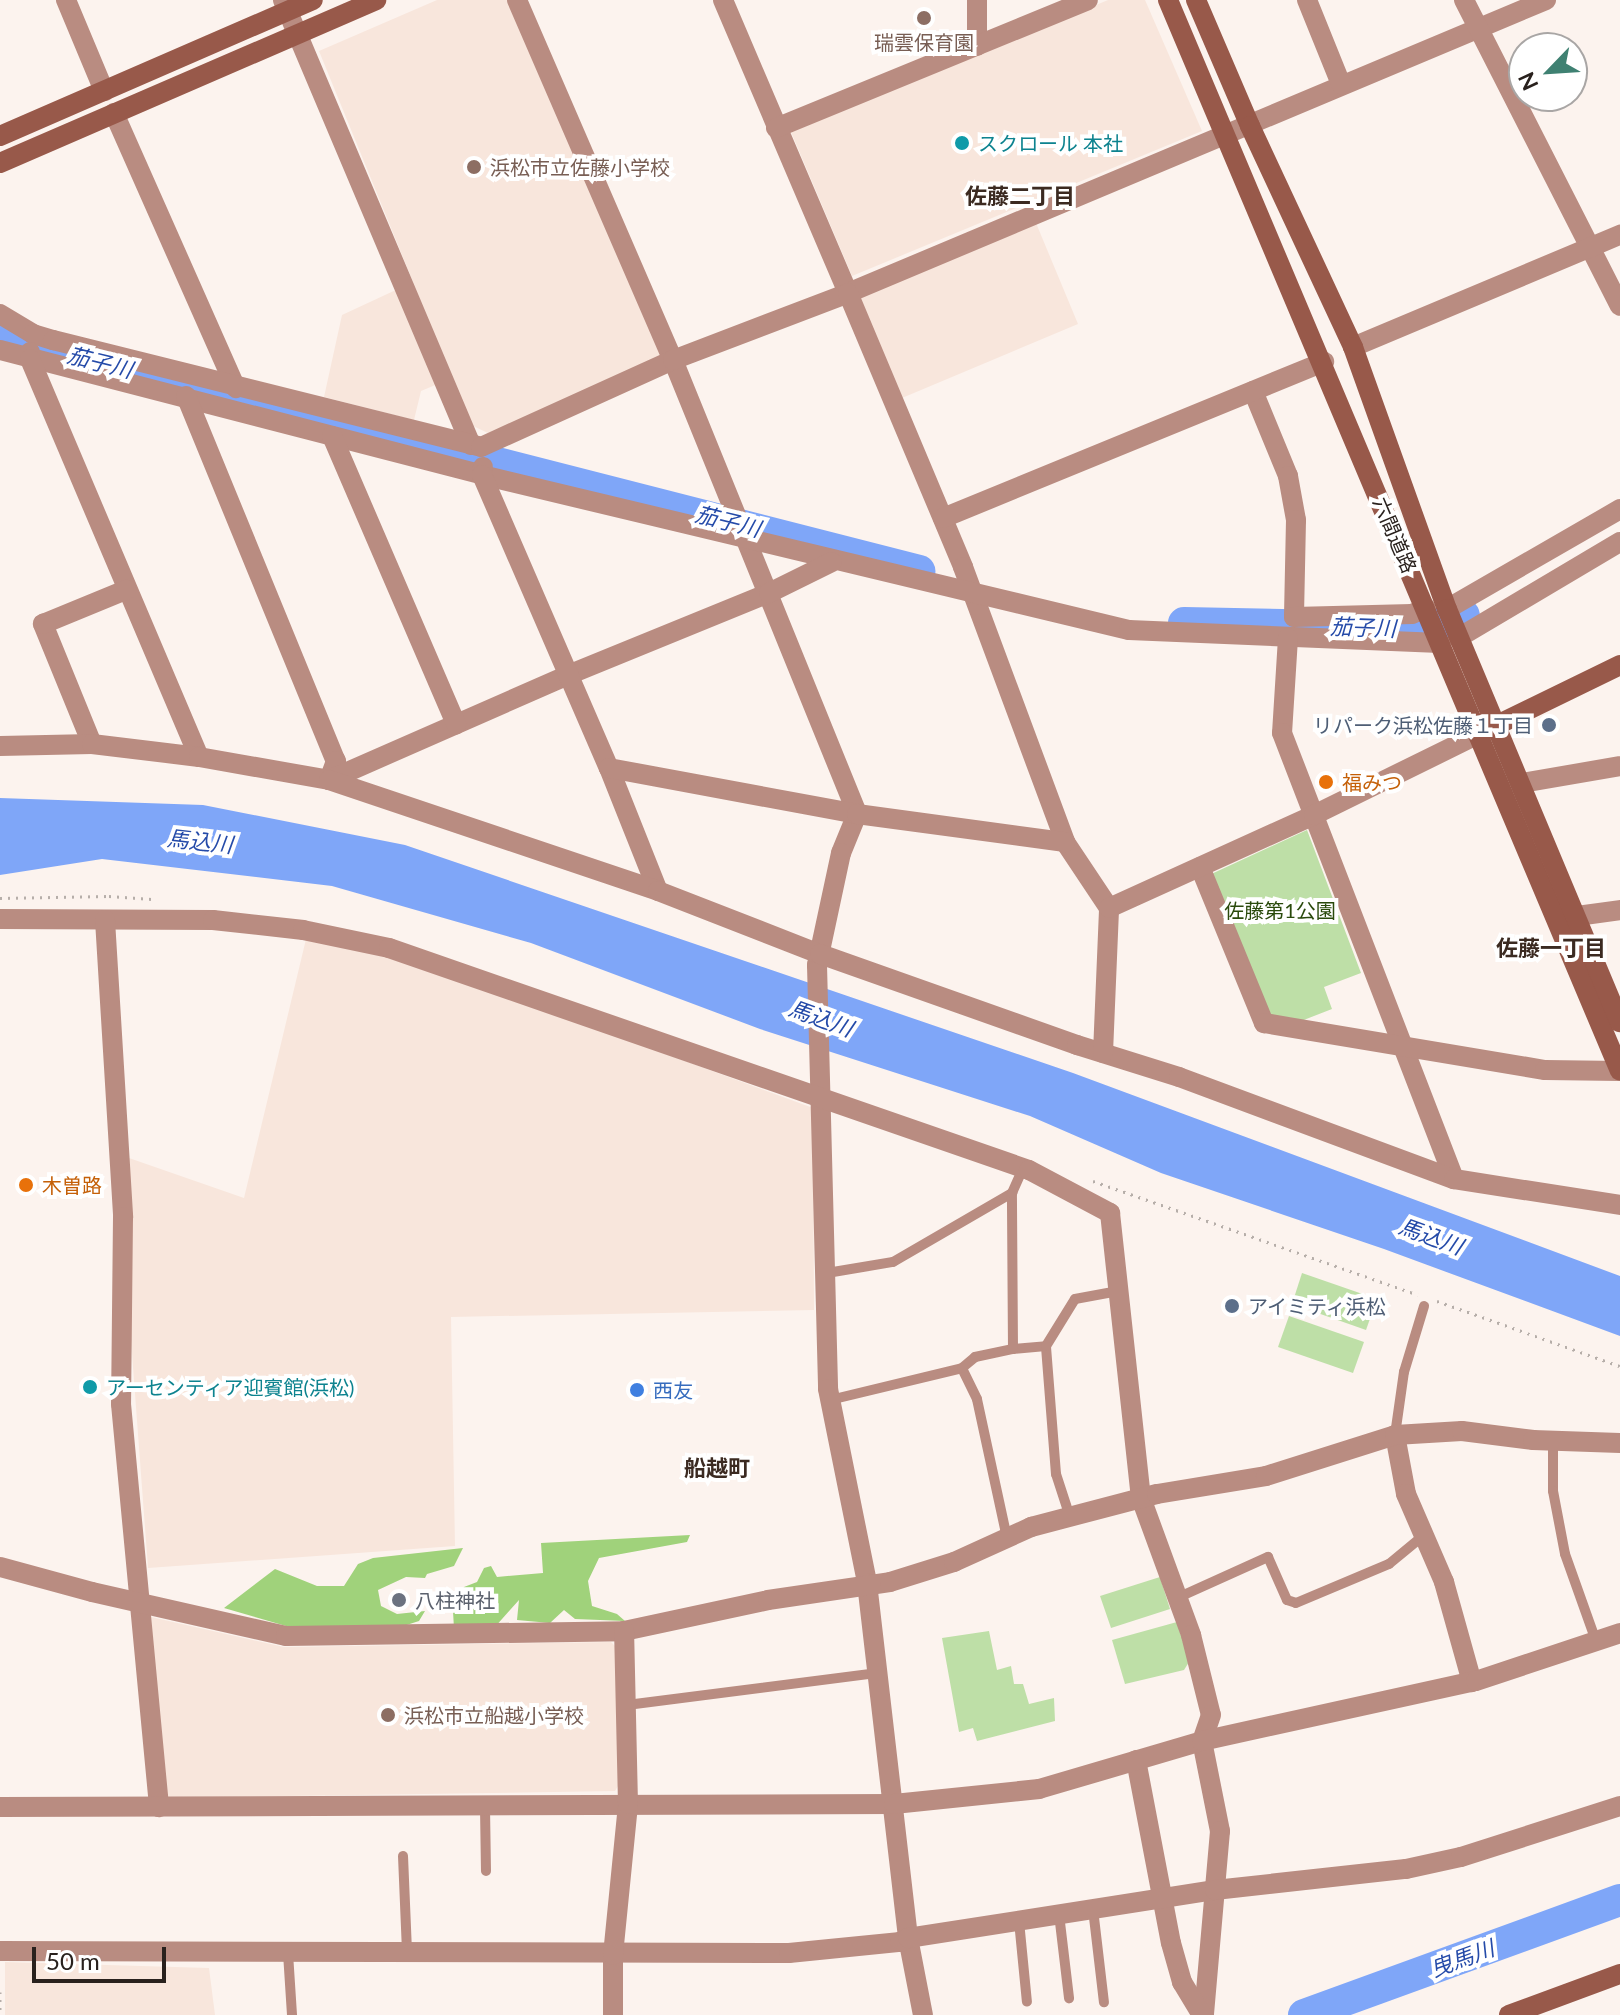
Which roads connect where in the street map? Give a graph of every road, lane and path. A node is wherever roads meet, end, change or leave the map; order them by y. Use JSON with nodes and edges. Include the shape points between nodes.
{"nodes":[{"id":1,"x":66,"y":0,"type":"edge"},
{"id":2,"x":313,"y":0,"type":"edge"},
{"id":3,"x":376,"y":0,"type":"edge"},
{"id":4,"x":517,"y":0,"type":"edge"},
{"id":5,"x":723,"y":0,"type":"edge"},
{"id":6,"x":977,"y":0,"type":"edge"},
{"id":7,"x":1088,"y":0,"type":"edge"},
{"id":8,"x":1168,"y":0,"type":"edge"},
{"id":9,"x":1196,"y":0,"type":"edge"},
{"id":10,"x":1307,"y":0,"type":"edge"},
{"id":11,"x":1464,"y":0,"type":"edge"},
{"id":12,"x":1546,"y":0,"type":"edge"},
{"id":13,"x":286,"y":6,"type":"edge"},
{"id":14,"x":1479,"y":30,"type":"junction"},
{"id":15,"x":298,"y":36,"type":"junction"},
{"id":16,"x":977,"y":46,"type":"junction"},
{"id":17,"x":1341,"y":84,"type":"junction"},
{"id":18,"x":104,"y":91,"type":"junction"},
{"id":19,"x":114,"y":113,"type":"junction"},
{"id":20,"x":1250,"y":126,"type":"junction"},
{"id":21,"x":776,"y":128,"type":"junction"},
{"id":22,"x":1226,"y":135,"type":"junction"},
{"id":23,"x":0,"y":136,"type":"edge"},
{"id":24,"x":0,"y":163,"type":"edge"},
{"id":25,"x":1620,"y":235,"type":"edge"},
{"id":26,"x":1590,"y":247,"type":"junction"},
{"id":27,"x":848,"y":293,"type":"junction"},
{"id":28,"x":1620,"y":306,"type":"edge"},
{"id":29,"x":0,"y":314,"type":"edge"},
{"id":30,"x":33,"y":334,"type":"junction"},
{"id":31,"x":1353,"y":347,"type":"junction"},
{"id":32,"x":0,"y":350,"type":"edge"},
{"id":33,"x":30,"y":359,"type":"junction"},
{"id":34,"x":673,"y":360,"type":"junction"},
{"id":35,"x":1324,"y":362,"type":"junction"},
{"id":36,"x":236,"y":388,"type":"junction"},
{"id":37,"x":1253,"y":391,"type":"junction"},
{"id":38,"x":186,"y":396,"type":"junction"},
{"id":39,"x":332,"y":436,"type":"junction"},
{"id":40,"x":479,"y":448,"type":"junction"},
{"id":41,"x":482,"y":475,"type":"junction"},
{"id":42,"x":1620,"y":509,"type":"edge"},
{"id":43,"x":943,"y":518,"type":"junction"},
{"id":44,"x":748,"y":539,"type":"junction"},
{"id":45,"x":1620,"y":542,"type":"edge"},
{"id":46,"x":832,"y":562,"type":"junction"},
{"id":47,"x":126,"y":590,"type":"junction"},
{"id":48,"x":769,"y":593,"type":"junction"},
{"id":49,"x":1433,"y":609,"type":"junction"},
{"id":50,"x":1288,"y":638,"type":"junction"},
{"id":51,"x":1449,"y":641,"type":"junction"},
{"id":52,"x":1620,"y":665,"type":"edge"},
{"id":53,"x":568,"y":675,"type":"junction"},
{"id":54,"x":456,"y":724,"type":"junction"},
{"id":55,"x":1497,"y":725,"type":"junction"},
{"id":56,"x":1479,"y":735,"type":"junction"},
{"id":57,"x":92,"y":744,"type":"junction"},
{"id":58,"x":0,"y":746,"type":"edge"},
{"id":59,"x":199,"y":757,"type":"junction"},
{"id":60,"x":1620,"y":766,"type":"edge"},
{"id":61,"x":609,"y":768,"type":"junction"},
{"id":62,"x":329,"y":780,"type":"junction"},
{"id":63,"x":1522,"y":783,"type":"junction"},
{"id":64,"x":857,"y":814,"type":"junction"},
{"id":65,"x":1314,"y":815,"type":"junction"},
{"id":66,"x":1065,"y":842,"type":"junction"},
{"id":67,"x":1200,"y":867,"type":"junction"},
{"id":68,"x":658,"y":891,"type":"junction"},
{"id":69,"x":1109,"y":908,"type":"junction"},
{"id":70,"x":1620,"y":910,"type":"edge"},
{"id":71,"x":1577,"y":916,"type":"junction"},
{"id":72,"x":0,"y":919,"type":"edge"},
{"id":73,"x":105,"y":920,"type":"junction"},
{"id":74,"x":818,"y":959,"type":"junction"},
{"id":75,"x":1620,"y":1022,"type":"edge"},
{"id":76,"x":1402,"y":1044,"type":"junction"},
{"id":77,"x":1103,"y":1053,"type":"junction"},
{"id":78,"x":1620,"y":1071,"type":"edge"},
{"id":79,"x":823,"y":1091,"type":"junction"},
{"id":80,"x":1023,"y":1168,"type":"junction"},
{"id":81,"x":1089,"y":1179,"type":"dead end"},
{"id":82,"x":1454,"y":1179,"type":"junction"},
{"id":83,"x":1012,"y":1193,"type":"junction"},
{"id":84,"x":1620,"y":1205,"type":"edge"},
{"id":85,"x":827,"y":1273,"type":"junction"},
{"id":86,"x":1118,"y":1291,"type":"junction"},
{"id":87,"x":1424,"y":1306,"type":"dead end"},
{"id":88,"x":1046,"y":1346,"type":"junction"},
{"id":89,"x":1013,"y":1349,"type":"junction"},
{"id":90,"x":1620,"y":1366,"type":"edge"},
{"id":91,"x":962,"y":1368,"type":"junction"},
{"id":92,"x":830,"y":1400,"type":"junction"},
{"id":93,"x":1395,"y":1435,"type":"junction"},
{"id":94,"x":1553,"y":1441,"type":"junction"},
{"id":95,"x":1620,"y":1443,"type":"edge"},
{"id":96,"x":1141,"y":1498,"type":"junction"},
{"id":97,"x":1070,"y":1517,"type":"junction"},
{"id":98,"x":1424,"y":1535,"type":"junction"},
{"id":99,"x":1007,"y":1538,"type":"junction"},
{"id":100,"x":0,"y":1567,"type":"edge"},
{"id":101,"x":867,"y":1583,"type":"junction"},
{"id":102,"x":1177,"y":1598,"type":"junction"},
{"id":103,"x":140,"y":1603,"type":"junction"},
{"id":104,"x":624,"y":1631,"type":"junction"},
{"id":105,"x":1620,"y":1633,"type":"edge"},
{"id":106,"x":1596,"y":1641,"type":"junction"},
{"id":107,"x":876,"y":1673,"type":"junction"},
{"id":108,"x":1472,"y":1682,"type":"junction"},
{"id":109,"x":627,"y":1705,"type":"junction"},
{"id":110,"x":1202,"y":1741,"type":"junction"},
{"id":111,"x":1136,"y":1760,"type":"junction"},
{"id":112,"x":628,"y":1804,"type":"junction"},
{"id":113,"x":894,"y":1804,"type":"junction"},
{"id":114,"x":1620,"y":1806,"type":"edge"},
{"id":115,"x":0,"y":1807,"type":"edge"},
{"id":116,"x":159,"y":1807,"type":"junction"},
{"id":117,"x":485,"y":1808,"type":"junction"},
{"id":118,"x":403,"y":1856,"type":"dead end"},
{"id":119,"x":486,"y":1871,"type":"dead end"},
{"id":120,"x":1215,"y":1890,"type":"junction"},
{"id":121,"x":1161,"y":1898,"type":"junction"},
{"id":122,"x":1093,"y":1909,"type":"junction"},
{"id":123,"x":1059,"y":1914,"type":"junction"},
{"id":124,"x":1019,"y":1921,"type":"junction"},
{"id":125,"x":908,"y":1938,"type":"junction"},
{"id":126,"x":0,"y":1951,"type":"edge"},
{"id":127,"x":288,"y":1953,"type":"junction"},
{"id":128,"x":407,"y":1954,"type":"junction"},
{"id":129,"x":613,"y":1955,"type":"junction"},
{"id":130,"x":1620,"y":1974,"type":"edge"},
{"id":131,"x":0,"y":1992,"type":"edge"},
{"id":132,"x":1069,"y":1998,"type":"dead end"},
{"id":133,"x":1027,"y":2002,"type":"dead end"},
{"id":134,"x":1104,"y":2002,"type":"dead end"},
{"id":135,"x":1514,"y":2014,"type":"edge"},
{"id":136,"x":0,"y":2015,"type":"edge"},
{"id":137,"x":292,"y":2015,"type":"edge"},
{"id":138,"x":613,"y":2015,"type":"edge"},
{"id":139,"x":923,"y":2015,"type":"edge"},
{"id":140,"x":1203,"y":2015,"type":"edge"}],
"edges":[{"from":1,"to":18,"type":"street"},
{"from":2,"to":13,"type":"street"},
{"from":3,"to":15,"type":"street"},
{"from":4,"to":34,"type":"street"},
{"from":5,"to":21,"type":"street"},
{"from":6,"to":16,"type":"street"},
{"from":7,"to":16,"type":"street"},
{"from":8,"to":22,"type":"street","name":"六間道路"},
{"from":9,"to":20,"type":"street","name":"六間道路"},
{"from":10,"to":17,"type":"street"},
{"from":11,"to":14,"type":"street"},
{"from":12,"to":14,"type":"street"},
{"from":13,"to":15,"type":"street"},
{"from":13,"to":18,"type":"street"},
{"from":14,"to":17,"type":"street"},
{"from":14,"to":26,"type":"street"},
{"from":15,"to":19,"type":"street"},
{"from":15,"to":40,"type":"street"},
{"from":16,"to":21,"type":"street"},
{"from":17,"to":20,"type":"street"},
{"from":18,"to":23,"type":"street"},
{"from":19,"to":24,"type":"street"},
{"from":19,"to":36,"type":"street"},
{"from":20,"to":22,"type":"street"},
{"from":20,"to":31,"type":"street","name":"六間道路"},
{"from":21,"to":27,"type":"street"},
{"from":22,"to":27,"type":"street"},
{"from":22,"to":35,"type":"street","name":"六間道路"},
{"from":25,"to":26,"type":"street"},
{"from":26,"to":28,"type":"street"},
{"from":26,"to":31,"type":"street"},
{"from":27,"to":34,"type":"street"},
{"from":27,"to":43,"type":"street"},
{"from":29,"to":30,"type":"street"},
{"from":30,"to":33,"type":"street"},
{"from":30,"to":36,"type":"street"},
{"from":31,"to":49,"type":"street","name":"六間道路"},
{"from":32,"to":33,"type":"street"},
{"from":33,"to":38,"type":"street"},
{"from":33,"to":47,"type":"street"},
{"from":34,"to":40,"type":"street"},
{"from":34,"to":44,"type":"street"},
{"from":35,"to":37,"type":"street"},
{"from":35,"to":49,"type":"street","name":"六間道路"},
{"from":36,"to":40,"type":"street"},
{"from":37,"to":43,"type":"street"},
{"from":37,"to":49,"type":"street","via":[[1288,476],[1296,520],[1294,617]]},
{"from":38,"to":39,"type":"street"},
{"from":38,"to":62,"type":"street","via":[[336,761]]},
{"from":39,"to":41,"type":"street"},
{"from":39,"to":54,"type":"street"},
{"from":40,"to":41,"type":"street"},
{"from":41,"to":44,"type":"street"},
{"from":41,"to":53,"type":"street"},
{"from":42,"to":49,"type":"street"},
{"from":43,"to":66,"type":"street"},
{"from":44,"to":46,"type":"street"},
{"from":44,"to":48,"type":"street"},
{"from":45,"to":51,"type":"street"},
{"from":46,"to":48,"type":"street"},
{"from":46,"to":50,"type":"street","via":[[1129,630]]},
{"from":47,"to":57,"type":"street","via":[[43,624]]},
{"from":47,"to":59,"type":"street"},
{"from":48,"to":53,"type":"street"},
{"from":48,"to":64,"type":"street"},
{"from":49,"to":51,"type":"street","name":"六間道路"},
{"from":50,"to":51,"type":"street"},
{"from":50,"to":65,"type":"street","via":[[1282,733]]},
{"from":51,"to":55,"type":"street","name":"六間道路"},
{"from":51,"to":56,"type":"street","name":"六間道路"},
{"from":52,"to":55,"type":"street"},
{"from":53,"to":54,"type":"street"},
{"from":53,"to":61,"type":"street"},
{"from":54,"to":62,"type":"street"},
{"from":55,"to":56,"type":"street"},
{"from":55,"to":63,"type":"street","name":"六間道路"},
{"from":56,"to":65,"type":"street"},
{"from":56,"to":78,"type":"street","name":"六間道路"},
{"from":57,"to":58,"type":"street"},
{"from":57,"to":59,"type":"street"},
{"from":59,"to":62,"type":"street"},
{"from":60,"to":63,"type":"street"},
{"from":61,"to":64,"type":"street"},
{"from":61,"to":68,"type":"street"},
{"from":62,"to":68,"type":"street"},
{"from":63,"to":71,"type":"street","name":"六間道路"},
{"from":64,"to":66,"type":"street"},
{"from":64,"to":74,"type":"street","via":[[841,853]]},
{"from":65,"to":67,"type":"street"},
{"from":65,"to":76,"type":"street"},
{"from":66,"to":69,"type":"street"},
{"from":67,"to":69,"type":"street"},
{"from":67,"to":76,"type":"street","via":[[1264,1023]]},
{"from":68,"to":74,"type":"street"},
{"from":69,"to":77,"type":"street"},
{"from":70,"to":71,"type":"street"},
{"from":71,"to":75,"type":"street","name":"六間道路"},
{"from":72,"to":73,"type":"street"},
{"from":73,"to":79,"type":"street","via":[[213,920],[303,930],[389,948]]},
{"from":73,"to":103,"type":"street","via":[[123,1217],[121,1404]]},
{"from":74,"to":77,"type":"street"},
{"from":74,"to":79,"type":"street"},
{"from":76,"to":78,"type":"street","via":[[1545,1070]]},
{"from":76,"to":82,"type":"street"},
{"from":77,"to":82,"type":"street"},
{"from":79,"to":80,"type":"street"},
{"from":79,"to":85,"type":"street"},
{"from":80,"to":83,"type":"lane"},
{"from":80,"to":86,"type":"street","via":[[1110,1213]]},
{"from":81,"to":90,"type":"path"},
{"from":82,"to":84,"type":"street"},
{"from":83,"to":85,"type":"lane","via":[[893,1262]]},
{"from":83,"to":89,"type":"lane"},
{"from":85,"to":92,"type":"street"},
{"from":86,"to":88,"type":"lane","via":[[1075,1299]]},
{"from":86,"to":96,"type":"street"},
{"from":87,"to":93,"type":"lane","via":[[1404,1372]]},
{"from":88,"to":89,"type":"lane"},
{"from":88,"to":97,"type":"lane","via":[[1056,1474]]},
{"from":89,"to":91,"type":"lane","via":[[975,1357]]},
{"from":91,"to":92,"type":"lane"},
{"from":91,"to":99,"type":"lane","via":[[977,1399]]},
{"from":92,"to":101,"type":"street"},
{"from":93,"to":94,"type":"street","via":[[1462,1431]]},
{"from":93,"to":96,"type":"street","via":[[1266,1476]]},
{"from":93,"to":98,"type":"street","via":[[1406,1494]]},
{"from":94,"to":95,"type":"street"},
{"from":94,"to":106,"type":"lane","via":[[1553,1491],[1565,1554]]},
{"from":96,"to":97,"type":"street"},
{"from":96,"to":102,"type":"street"},
{"from":97,"to":99,"type":"street"},
{"from":98,"to":102,"type":"lane","via":[[1389,1564],[1296,1603],[1287,1600],[1268,1557]]},
{"from":98,"to":108,"type":"street","via":[[1444,1582]]},
{"from":99,"to":101,"type":"street","via":[[954,1562],[890,1582]]},
{"from":100,"to":103,"type":"street"},
{"from":101,"to":104,"type":"street"},
{"from":101,"to":107,"type":"street"},
{"from":102,"to":110,"type":"street","via":[[1211,1715]]},
{"from":103,"to":104,"type":"street","via":[[286,1636]]},
{"from":103,"to":116,"type":"street"},
{"from":104,"to":109,"type":"street"},
{"from":105,"to":106,"type":"street"},
{"from":106,"to":108,"type":"street"},
{"from":107,"to":109,"type":"lane"},
{"from":107,"to":113,"type":"street"},
{"from":108,"to":110,"type":"street"},
{"from":109,"to":112,"type":"street"},
{"from":110,"to":111,"type":"street"},
{"from":110,"to":120,"type":"street","via":[[1220,1831]]},
{"from":111,"to":113,"type":"street","via":[[1039,1789]]},
{"from":111,"to":121,"type":"street"},
{"from":112,"to":113,"type":"street"},
{"from":112,"to":117,"type":"street"},
{"from":112,"to":129,"type":"street"},
{"from":113,"to":125,"type":"street"},
{"from":114,"to":120,"type":"street","via":[[1461,1857],[1406,1869]]},
{"from":115,"to":116,"type":"street"},
{"from":116,"to":117,"type":"street"},
{"from":117,"to":119,"type":"lane"},
{"from":118,"to":128,"type":"lane"},
{"from":120,"to":121,"type":"street"},
{"from":120,"to":140,"type":"street"},
{"from":121,"to":122,"type":"street"},
{"from":121,"to":140,"type":"street","via":[[1182,1982]]},
{"from":122,"to":123,"type":"street"},
{"from":122,"to":134,"type":"lane"},
{"from":123,"to":124,"type":"street"},
{"from":123,"to":132,"type":"lane"},
{"from":124,"to":125,"type":"street"},
{"from":124,"to":133,"type":"lane"},
{"from":125,"to":129,"type":"street","via":[[789,1953]]},
{"from":125,"to":139,"type":"street"},
{"from":126,"to":127,"type":"street"},
{"from":127,"to":128,"type":"street"},
{"from":127,"to":137,"type":"lane"},
{"from":128,"to":129,"type":"street"},
{"from":129,"to":138,"type":"street"},
{"from":130,"to":135,"type":"street"},
{"from":131,"to":136,"type":"path"}]}
